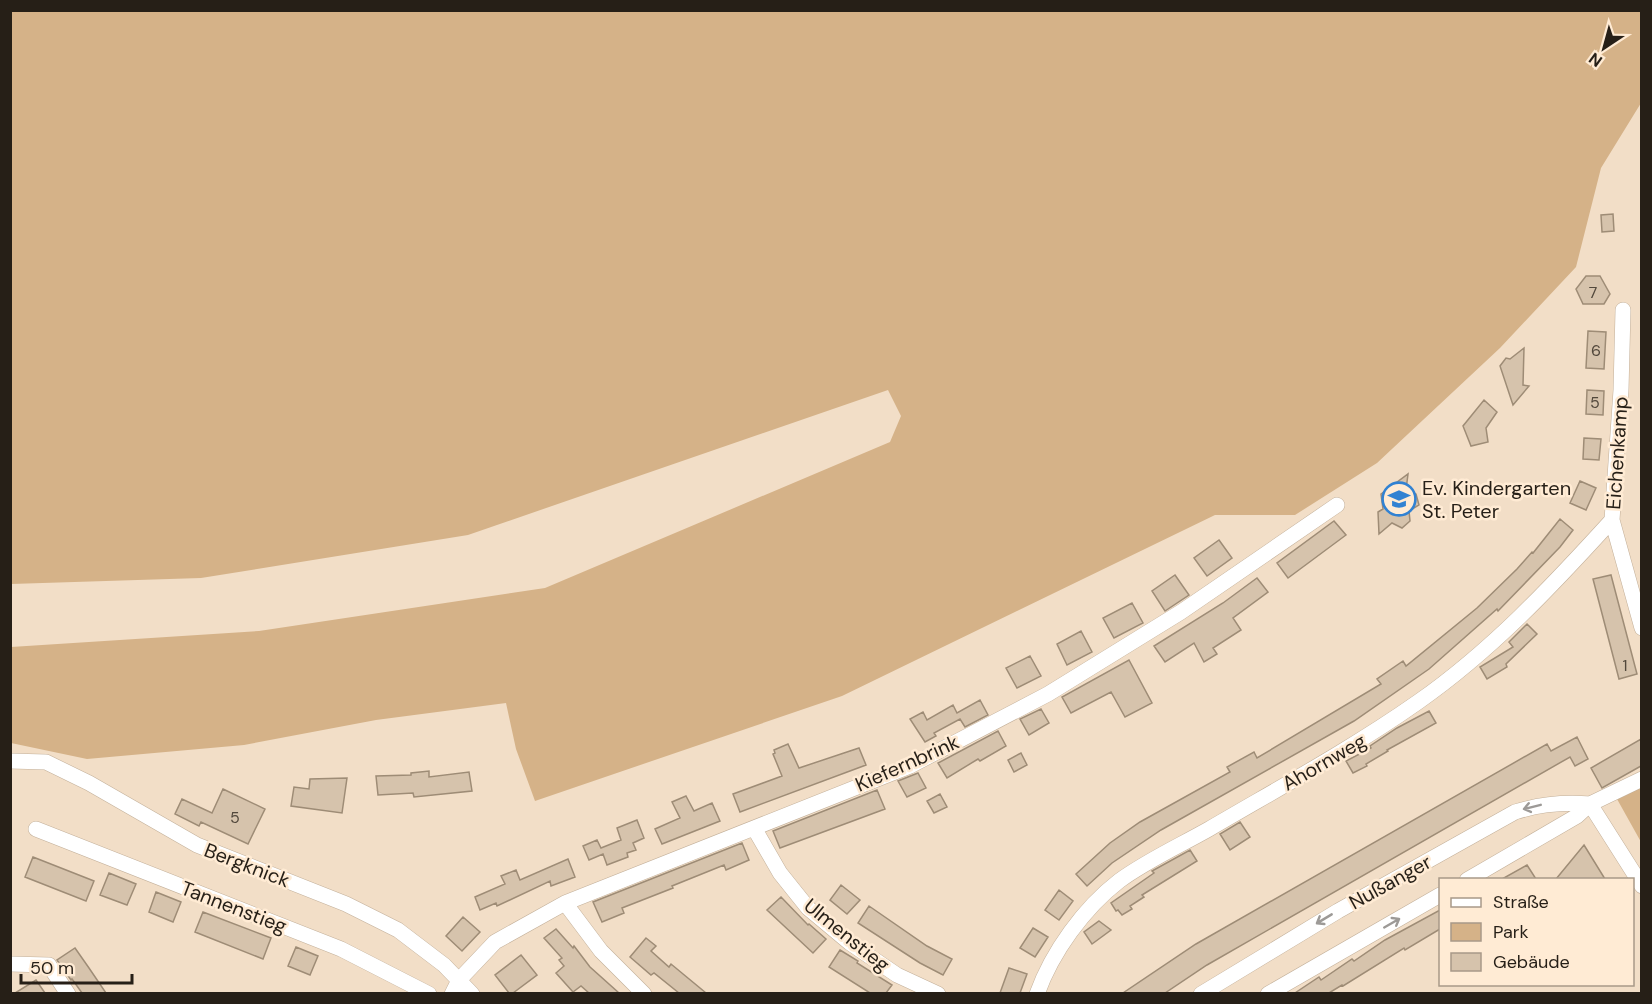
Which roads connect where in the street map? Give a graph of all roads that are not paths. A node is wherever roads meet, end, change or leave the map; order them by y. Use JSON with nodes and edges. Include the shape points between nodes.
{"nodes":[{"id":1,"x":1623,"y":310,"type":"dead end"},
{"id":2,"x":1337,"y":505,"type":"dead end"},
{"id":3,"x":1612,"y":520,"type":"junction"},
{"id":4,"x":1641,"y":628,"type":"edge"},
{"id":5,"x":10,"y":761,"type":"edge"},
{"id":6,"x":1641,"y":779,"type":"edge"},
{"id":7,"x":1590,"y":804,"type":"junction"},
{"id":8,"x":754,"y":828,"type":"junction"},
{"id":9,"x":36,"y":829,"type":"dead end"},
{"id":10,"x":1469,"y":878,"type":"edge"},
{"id":11,"x":1640,"y":881,"type":"edge"},
{"id":12,"x":1439,"y":896,"type":"edge"},
{"id":13,"x":565,"y":903,"type":"junction"},
{"id":14,"x":10,"y":964,"type":"edge"},
{"id":15,"x":455,"y":987,"type":"edge"},
{"id":16,"x":68,"y":993,"type":"edge"},
{"id":17,"x":429,"y":993,"type":"edge"},
{"id":18,"x":471,"y":993,"type":"edge"},
{"id":19,"x":644,"y":993,"type":"edge"},
{"id":20,"x":938,"y":993,"type":"edge"},
{"id":21,"x":1037,"y":993,"type":"edge"},
{"id":22,"x":1201,"y":993,"type":"edge"},
{"id":23,"x":1268,"y":993,"type":"edge"}],
"edges":[{"from":1,"to":3,"type":"street","name":"Eichenkamp"},
{"from":2,"to":8,"type":"street","name":"Kiefernbrink","via":[[1180,612],[1048,694],[909,766]]},
{"from":3,"to":4,"type":"street","name":"Eichenkamp"},
{"from":3,"to":21,"type":"street","name":"Ahornweg","via":[[1500,638],[1420,701],[1361,741],[1119,882],[1064,940]]},
{"from":5,"to":15,"type":"street","name":"Bergknick","via":[[46,762],[197,845],[346,903],[398,930],[444,965]]},
{"from":6,"to":7,"type":"street","name":"Nußanger"},
{"from":7,"to":10,"type":"street","name":"Nußanger","via":[[1577,816]]},
{"from":7,"to":11,"type":"street"},
{"from":7,"to":22,"type":"street","name":"Nußanger","one_way":true,"via":[[1537,805],[1515,812]]},
{"from":8,"to":13,"type":"street","name":"Kiefernbrink"},
{"from":8,"to":20,"type":"street","name":"Ulmenstieg","via":[[780,873],[808,908],[897,975]]},
{"from":9,"to":17,"type":"street","name":"Tannenstieg","via":[[341,949]]},
{"from":23,"to":12,"type":"street","name":"Nußanger","one_way":true},
{"from":13,"to":15,"type":"street","name":"Kiefernbrink","via":[[495,942]]},
{"from":13,"to":19,"type":"street","via":[[601,951]]},
{"from":14,"to":16,"type":"street","via":[[49,965]]},
{"from":15,"to":18,"type":"street","name":"Bergknick"}]}
